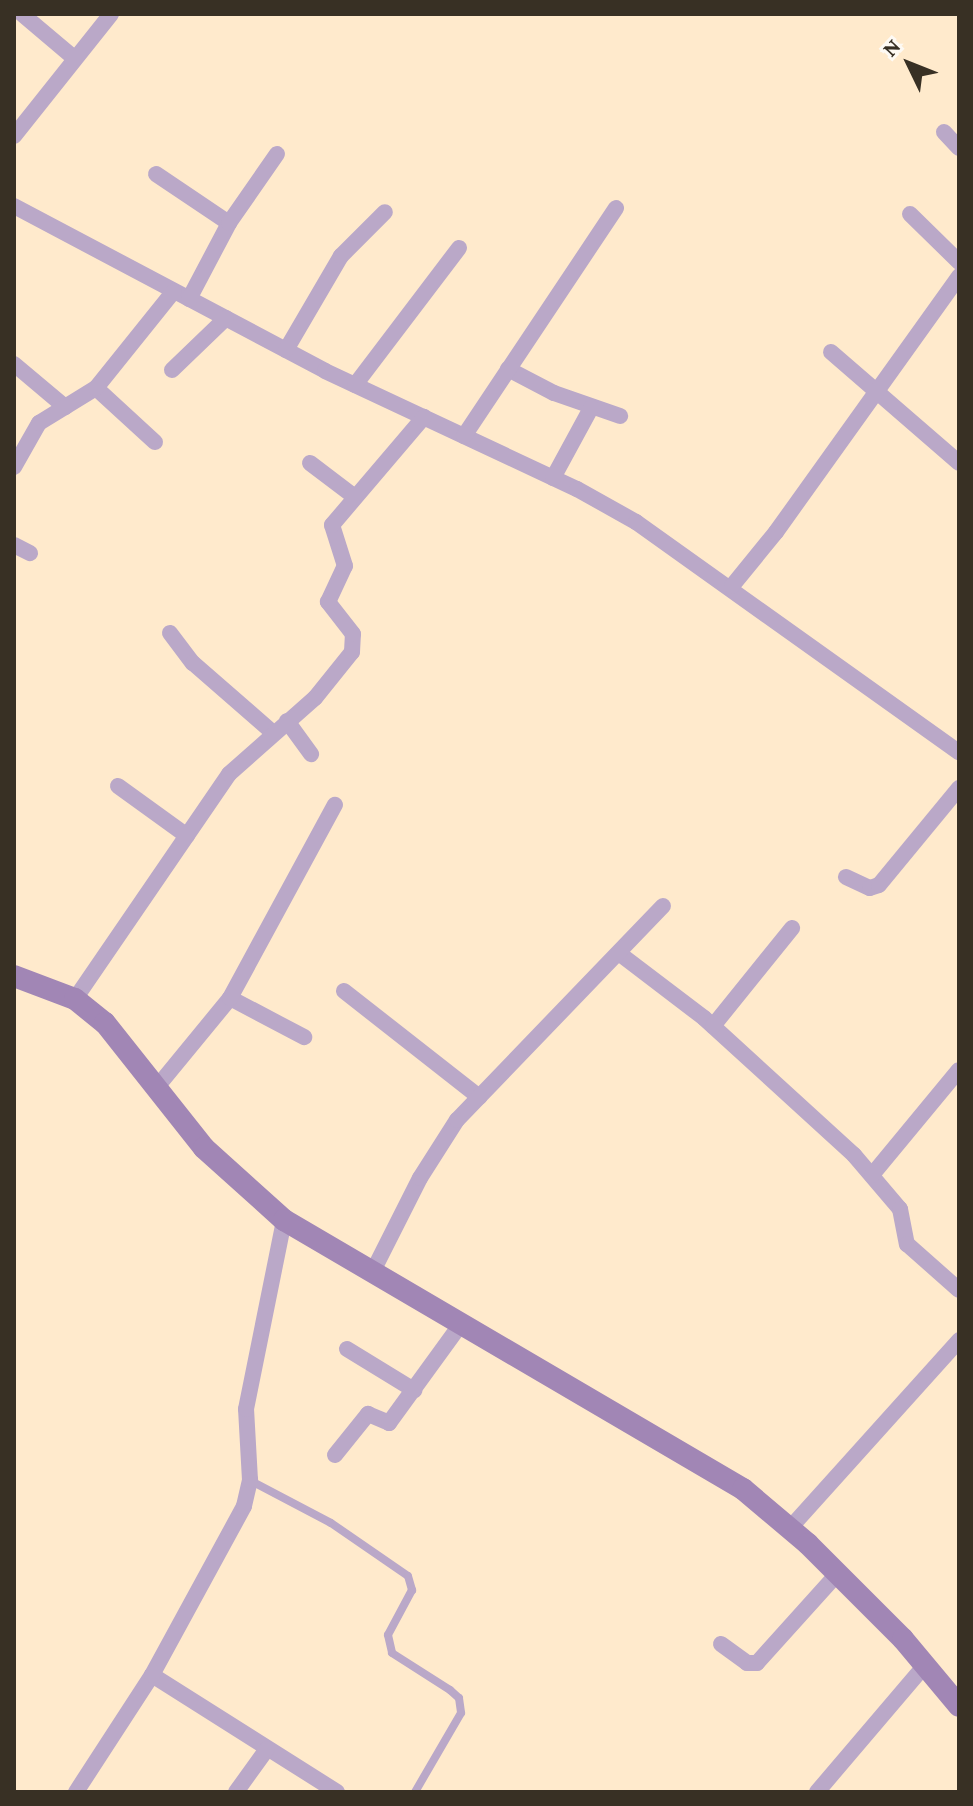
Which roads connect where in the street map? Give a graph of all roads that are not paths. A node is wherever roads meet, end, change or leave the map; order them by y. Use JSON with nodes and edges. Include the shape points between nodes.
{"nodes":[{"id":1,"x":22,"y":14,"type":"edge"},
{"id":2,"x":111,"y":14,"type":"edge"},
{"id":3,"x":74,"y":58,"type":"junction"},
{"id":4,"x":944,"y":132,"type":"dead end"},
{"id":5,"x":14,"y":136,"type":"edge"},
{"id":6,"x":959,"y":148,"type":"edge"},
{"id":7,"x":277,"y":154,"type":"dead end"},
{"id":8,"x":156,"y":174,"type":"dead end"},
{"id":9,"x":14,"y":206,"type":"edge"},
{"id":10,"x":616,"y":208,"type":"dead end"},
{"id":11,"x":385,"y":212,"type":"dead end"},
{"id":12,"x":910,"y":214,"type":"dead end"},
{"id":13,"x":229,"y":223,"type":"junction"},
{"id":14,"x":459,"y":248,"type":"dead end"},
{"id":15,"x":959,"y":262,"type":"edge"},
{"id":16,"x":959,"y":276,"type":"edge"},
{"id":17,"x":182,"y":295,"type":"junction"},
{"id":18,"x":226,"y":318,"type":"junction"},
{"id":19,"x":286,"y":350,"type":"junction"},
{"id":20,"x":831,"y":352,"type":"dead end"},
{"id":21,"x":14,"y":364,"type":"edge"},
{"id":22,"x":508,"y":369,"type":"junction"},
{"id":23,"x":172,"y":370,"type":"dead end"},
{"id":24,"x":355,"y":385,"type":"junction"},
{"id":25,"x":96,"y":388,"type":"junction"},
{"id":26,"x":874,"y":391,"type":"junction"},
{"id":27,"x":65,"y":407,"type":"junction"},
{"id":28,"x":591,"y":408,"type":"junction"},
{"id":29,"x":620,"y":416,"type":"dead end"},
{"id":30,"x":424,"y":417,"type":"junction"},
{"id":31,"x":464,"y":436,"type":"junction"},
{"id":32,"x":155,"y":442,"type":"dead end"},
{"id":33,"x":310,"y":463,"type":"dead end"},
{"id":34,"x":959,"y":463,"type":"edge"},
{"id":35,"x":14,"y":467,"type":"edge"},
{"id":36,"x":553,"y":478,"type":"junction"},
{"id":37,"x":355,"y":497,"type":"junction"},
{"id":38,"x":14,"y":545,"type":"edge"},
{"id":39,"x":30,"y":553,"type":"dead end"},
{"id":40,"x":732,"y":586,"type":"junction"},
{"id":41,"x":170,"y":633,"type":"dead end"},
{"id":42,"x":287,"y":721,"type":"junction"},
{"id":43,"x":272,"y":732,"type":"junction"},
{"id":44,"x":959,"y":752,"type":"edge"},
{"id":45,"x":311,"y":754,"type":"dead end"},
{"id":46,"x":118,"y":786,"type":"dead end"},
{"id":47,"x":959,"y":788,"type":"edge"},
{"id":48,"x":335,"y":805,"type":"dead end"},
{"id":49,"x":187,"y":836,"type":"junction"},
{"id":50,"x":846,"y":877,"type":"dead end"},
{"id":51,"x":663,"y":906,"type":"dead end"},
{"id":52,"x":792,"y":928,"type":"dead end"},
{"id":53,"x":620,"y":954,"type":"junction"},
{"id":54,"x":14,"y":976,"type":"edge"},
{"id":55,"x":344,"y":991,"type":"dead end"},
{"id":56,"x":230,"y":998,"type":"junction"},
{"id":57,"x":75,"y":999,"type":"junction"},
{"id":58,"x":713,"y":1026,"type":"junction"},
{"id":59,"x":304,"y":1037,"type":"dead end"},
{"id":60,"x":959,"y":1070,"type":"edge"},
{"id":61,"x":157,"y":1087,"type":"junction"},
{"id":62,"x":479,"y":1097,"type":"junction"},
{"id":63,"x":872,"y":1175,"type":"junction"},
{"id":64,"x":284,"y":1220,"type":"junction"},
{"id":65,"x":372,"y":1273,"type":"junction"},
{"id":66,"x":959,"y":1290,"type":"edge"},
{"id":67,"x":461,"y":1324,"type":"junction"},
{"id":68,"x":959,"y":1340,"type":"edge"},
{"id":69,"x":347,"y":1349,"type":"dead end"},
{"id":70,"x":414,"y":1390,"type":"junction"},
{"id":71,"x":335,"y":1455,"type":"dead end"},
{"id":72,"x":250,"y":1480,"type":"junction"},
{"id":73,"x":790,"y":1528,"type":"junction"},
{"id":74,"x":838,"y":1573,"type":"junction"},
{"id":75,"x":721,"y":1644,"type":"dead end"},
{"id":76,"x":925,"y":1665,"type":"junction"},
{"id":77,"x":152,"y":1675,"type":"junction"},
{"id":78,"x":959,"y":1706,"type":"edge"},
{"id":79,"x":267,"y":1749,"type":"junction"},
{"id":80,"x":76,"y":1792,"type":"edge"},
{"id":81,"x":236,"y":1792,"type":"edge"},
{"id":82,"x":337,"y":1792,"type":"edge"},
{"id":83,"x":415,"y":1792,"type":"edge"},
{"id":84,"x":817,"y":1792,"type":"edge"}],
"edges":[{"from":1,"to":3,"type":"street"},
{"from":2,"to":3,"type":"street"},
{"from":3,"to":5,"type":"street"},
{"from":4,"to":6,"type":"street"},
{"from":7,"to":13,"type":"street"},
{"from":8,"to":13,"type":"street"},
{"from":9,"to":17,"type":"street"},
{"from":10,"to":22,"type":"street"},
{"from":11,"to":19,"type":"street","via":[[341,256]]},
{"from":12,"to":15,"type":"street"},
{"from":13,"to":17,"type":"street"},
{"from":14,"to":24,"type":"street"},
{"from":16,"to":26,"type":"street"},
{"from":17,"to":18,"type":"street"},
{"from":17,"to":25,"type":"street"},
{"from":18,"to":19,"type":"street"},
{"from":18,"to":23,"type":"street"},
{"from":19,"to":24,"type":"street"},
{"from":20,"to":26,"type":"street"},
{"from":21,"to":27,"type":"street"},
{"from":22,"to":28,"type":"street"},
{"from":22,"to":31,"type":"street"},
{"from":24,"to":30,"type":"street"},
{"from":25,"to":27,"type":"street"},
{"from":25,"to":32,"type":"street"},
{"from":26,"to":34,"type":"street"},
{"from":26,"to":40,"type":"street"},
{"from":27,"to":35,"type":"street","via":[[39,423]]},
{"from":28,"to":29,"type":"street"},
{"from":28,"to":36,"type":"street"},
{"from":30,"to":31,"type":"street"},
{"from":30,"to":37,"type":"street"},
{"from":31,"to":36,"type":"street"},
{"from":33,"to":37,"type":"street"},
{"from":36,"to":40,"type":"street","via":[[636,522]]},
{"from":37,"to":42,"type":"street","via":[[332,525],[345,562],[328,602],[352,631],[355,645],[315,698]]},
{"from":38,"to":39,"type":"street"},
{"from":40,"to":44,"type":"street"},
{"from":41,"to":43,"type":"street","via":[[193,663]]},
{"from":42,"to":43,"type":"street"},
{"from":42,"to":45,"type":"street"},
{"from":43,"to":49,"type":"street","via":[[229,774]]},
{"from":46,"to":49,"type":"street"},
{"from":47,"to":50,"type":"street","via":[[879,885],[870,888]]},
{"from":48,"to":56,"type":"street"},
{"from":49,"to":57,"type":"street"},
{"from":51,"to":53,"type":"street"},
{"from":52,"to":58,"type":"street"},
{"from":53,"to":58,"type":"street"},
{"from":53,"to":62,"type":"street"},
{"from":54,"to":57,"type":"main road"},
{"from":55,"to":62,"type":"street"},
{"from":56,"to":59,"type":"street"},
{"from":56,"to":61,"type":"street"},
{"from":57,"to":61,"type":"main road","via":[[105,1023]]},
{"from":58,"to":63,"type":"street"},
{"from":60,"to":63,"type":"street"},
{"from":61,"to":64,"type":"main road","via":[[204,1148]]},
{"from":62,"to":65,"type":"street","via":[[440,1142]]},
{"from":63,"to":66,"type":"street","via":[[900,1209],[907,1244]]},
{"from":64,"to":65,"type":"main road"},
{"from":64,"to":72,"type":"street","via":[[246,1409]]},
{"from":65,"to":67,"type":"main road"},
{"from":67,"to":70,"type":"street"},
{"from":67,"to":73,"type":"main road","via":[[729,1480]]},
{"from":68,"to":73,"type":"street"},
{"from":69,"to":70,"type":"street"},
{"from":70,"to":71,"type":"street","via":[[389,1423],[368,1414],[363,1418]]},
{"from":72,"to":77,"type":"street","via":[[244,1506]]},
{"from":72,"to":83,"type":"lane","via":[[331,1523],[408,1576],[412,1590],[388,1635],[392,1653],[450,1690],[459,1698],[461,1713]]},
{"from":73,"to":74,"type":"main road"},
{"from":74,"to":75,"type":"street","via":[[757,1663],[747,1663]]},
{"from":74,"to":76,"type":"main road"},
{"from":76,"to":78,"type":"main road"},
{"from":76,"to":84,"type":"street"},
{"from":77,"to":79,"type":"street"},
{"from":77,"to":80,"type":"street"},
{"from":79,"to":81,"type":"street"},
{"from":79,"to":82,"type":"street"}]}
